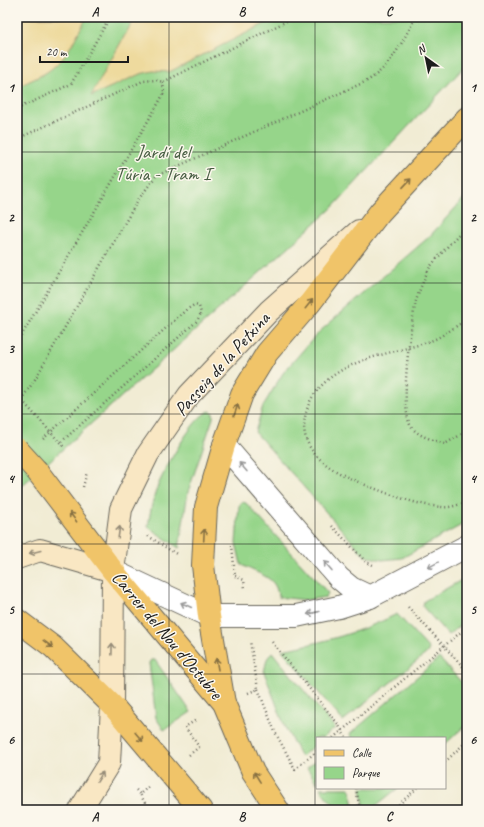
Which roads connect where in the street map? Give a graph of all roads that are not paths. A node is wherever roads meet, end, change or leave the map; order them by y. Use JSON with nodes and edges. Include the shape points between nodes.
{"nodes":[{"id":1,"x":467,"y":118,"type":"edge"},
{"id":2,"x":380,"y":212,"type":"junction"},
{"id":3,"x":224,"y":445,"type":"junction"},
{"id":4,"x":17,"y":449,"type":"edge"},
{"id":5,"x":467,"y":546,"type":"edge"},
{"id":6,"x":17,"y":558,"type":"edge"},
{"id":7,"x":113,"y":571,"type":"junction"},
{"id":8,"x":370,"y":597,"type":"junction"},
{"id":9,"x":209,"y":616,"type":"junction"},
{"id":10,"x":17,"y":620,"type":"edge"},
{"id":11,"x":224,"y":703,"type":"junction"},
{"id":12,"x":112,"y":705,"type":"junction"},
{"id":13,"x":80,"y":810,"type":"edge"},
{"id":14,"x":201,"y":810,"type":"edge"},
{"id":15,"x":278,"y":810,"type":"edge"}],
"edges":[{"from":2,"to":1,"type":"main road","name":"Passeig de la Petxina","one_way":true},
{"from":3,"to":2,"type":"main road","name":"Passeig de la Petxina","one_way":true,"via":[[242,394],[267,353],[310,303]]},
{"from":7,"to":2,"type":"street","name":"Passeig de la Petxina","one_way":true,"via":[[121,509],[148,454],[189,395],[269,311]]},
{"from":8,"to":3,"type":"street","one_way":true,"via":[[351,588],[339,578]]},
{"from":9,"to":3,"type":"main road","name":"Passeig de la Petxina","one_way":true,"via":[[202,565],[206,507]]},
{"from":7,"to":4,"type":"main road","name":"Carrer del Nou d'Octubre","one_way":true,"bridge":true,"via":[[37,471]]},
{"from":5,"to":8,"type":"street","one_way":true},
{"from":7,"to":6,"type":"street","one_way":true,"via":[[40,550]]},
{"from":9,"to":7,"type":"street","one_way":true},
{"from":7,"to":11,"type":"main road","name":"Carrer del Nou d'Octubre"},
{"from":12,"to":7,"type":"street","name":"Passeig de la Petxina","one_way":true},
{"from":8,"to":9,"type":"street","one_way":true,"via":[[296,616]]},
{"from":11,"to":9,"type":"main road","name":"Passeig de la Petxina","one_way":true},
{"from":10,"to":12,"type":"main road","one_way":true,"via":[[53,647]]},
{"from":15,"to":11,"type":"main road","name":"Carrer del Nou d'Octubre","one_way":true,"via":[[253,772]]},
{"from":13,"to":12,"type":"street","name":"Passeig de la Petxina","one_way":true,"via":[[108,763]]},
{"from":12,"to":14,"type":"main road","one_way":true}]}
